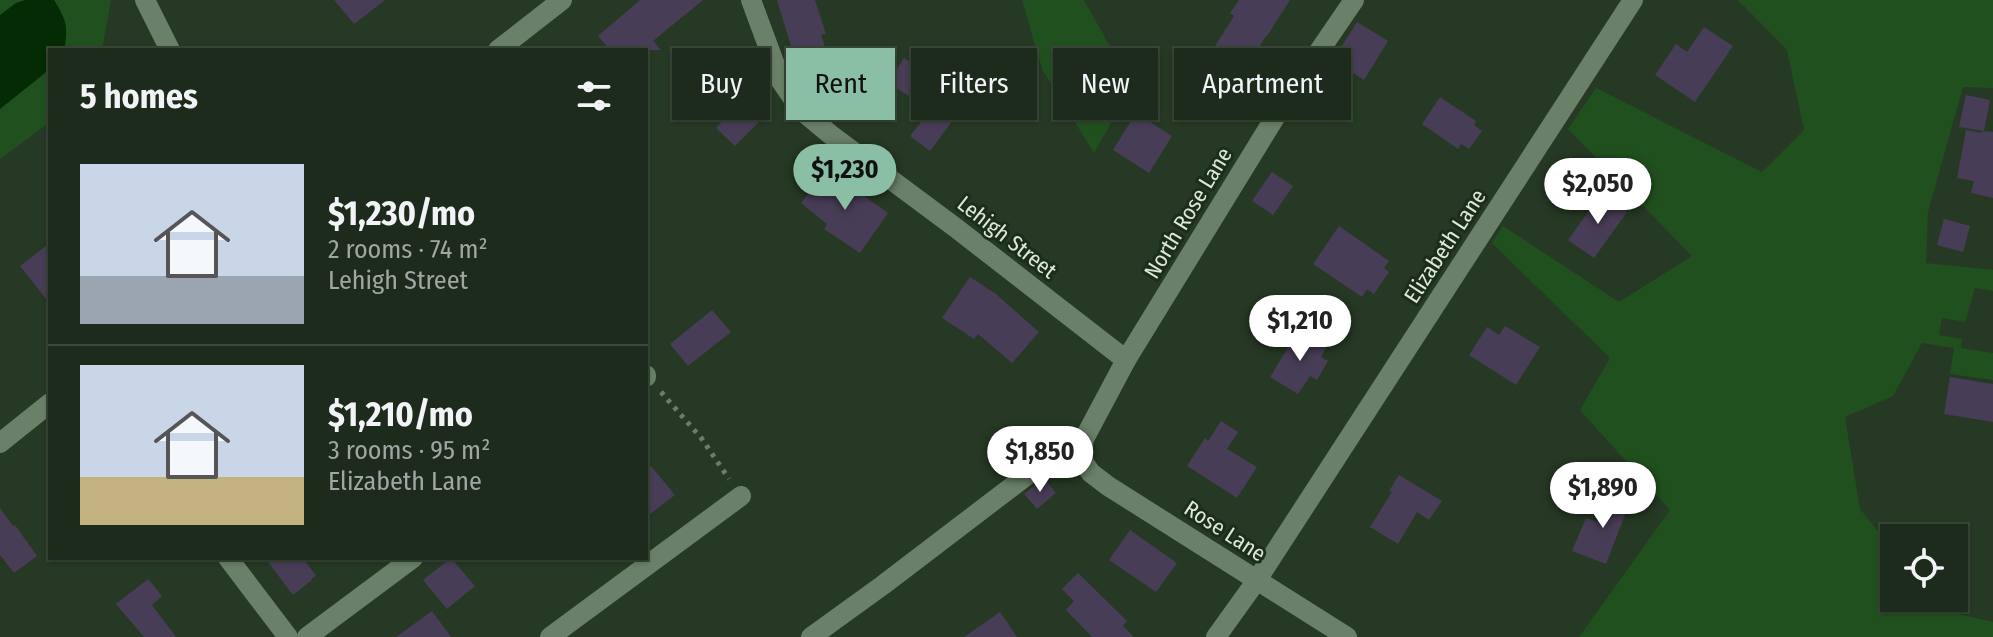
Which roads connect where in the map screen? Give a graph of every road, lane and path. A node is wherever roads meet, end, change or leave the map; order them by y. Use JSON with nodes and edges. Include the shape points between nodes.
{"nodes":[{"id":1,"x":145,"y":0,"type":"edge"},
{"id":2,"x":562,"y":0,"type":"edge"},
{"id":3,"x":751,"y":0,"type":"edge"},
{"id":4,"x":1354,"y":0,"type":"edge"},
{"id":5,"x":1633,"y":0,"type":"edge"},
{"id":6,"x":169,"y":48,"type":"edge"},
{"id":7,"x":501,"y":48,"type":"edge"},
{"id":8,"x":1126,"y":360,"type":"junction"},
{"id":9,"x":648,"y":378,"type":"edge"},
{"id":10,"x":48,"y":405,"type":"edge"},
{"id":11,"x":0,"y":443,"type":"edge"},
{"id":12,"x":1082,"y":453,"type":"junction"},
{"id":13,"x":741,"y":496,"type":"joint"},
{"id":14,"x":230,"y":560,"type":"edge"},
{"id":15,"x":410,"y":560,"type":"edge"},
{"id":16,"x":1257,"y":580,"type":"junction"},
{"id":17,"x":288,"y":637,"type":"edge"},
{"id":18,"x":307,"y":637,"type":"edge"},
{"id":19,"x":550,"y":637,"type":"edge"},
{"id":20,"x":811,"y":637,"type":"edge"},
{"id":21,"x":1216,"y":637,"type":"edge"},
{"id":22,"x":1347,"y":637,"type":"edge"}],
"edges":[{"from":1,"to":6,"type":"street"},
{"from":2,"to":7,"type":"street"},
{"from":3,"to":8,"type":"street","name":"Lehigh Street","via":[[781,81],[801,110]]},
{"from":4,"to":8,"type":"street","name":"North Rose Lane","via":[[1285,101]]},
{"from":5,"to":16,"type":"street","name":"Elizabeth Lane"},
{"from":8,"to":12,"type":"street","name":"North Rose Lane","via":[[1084,439]]},
{"from":9,"to":13,"type":"path","via":[[702,439]]},
{"from":10,"to":11,"type":"street"},
{"from":12,"to":16,"type":"street","name":"Rose Lane","via":[[1091,473],[1108,486]]},
{"from":12,"to":20,"type":"street","via":[[1064,447]]},
{"from":13,"to":19,"type":"street"},
{"from":14,"to":17,"type":"street"},
{"from":15,"to":18,"type":"street"},
{"from":16,"to":21,"type":"street","name":"Elizabeth Lane"},
{"from":16,"to":22,"type":"street","name":"Rose Lane"}]}
